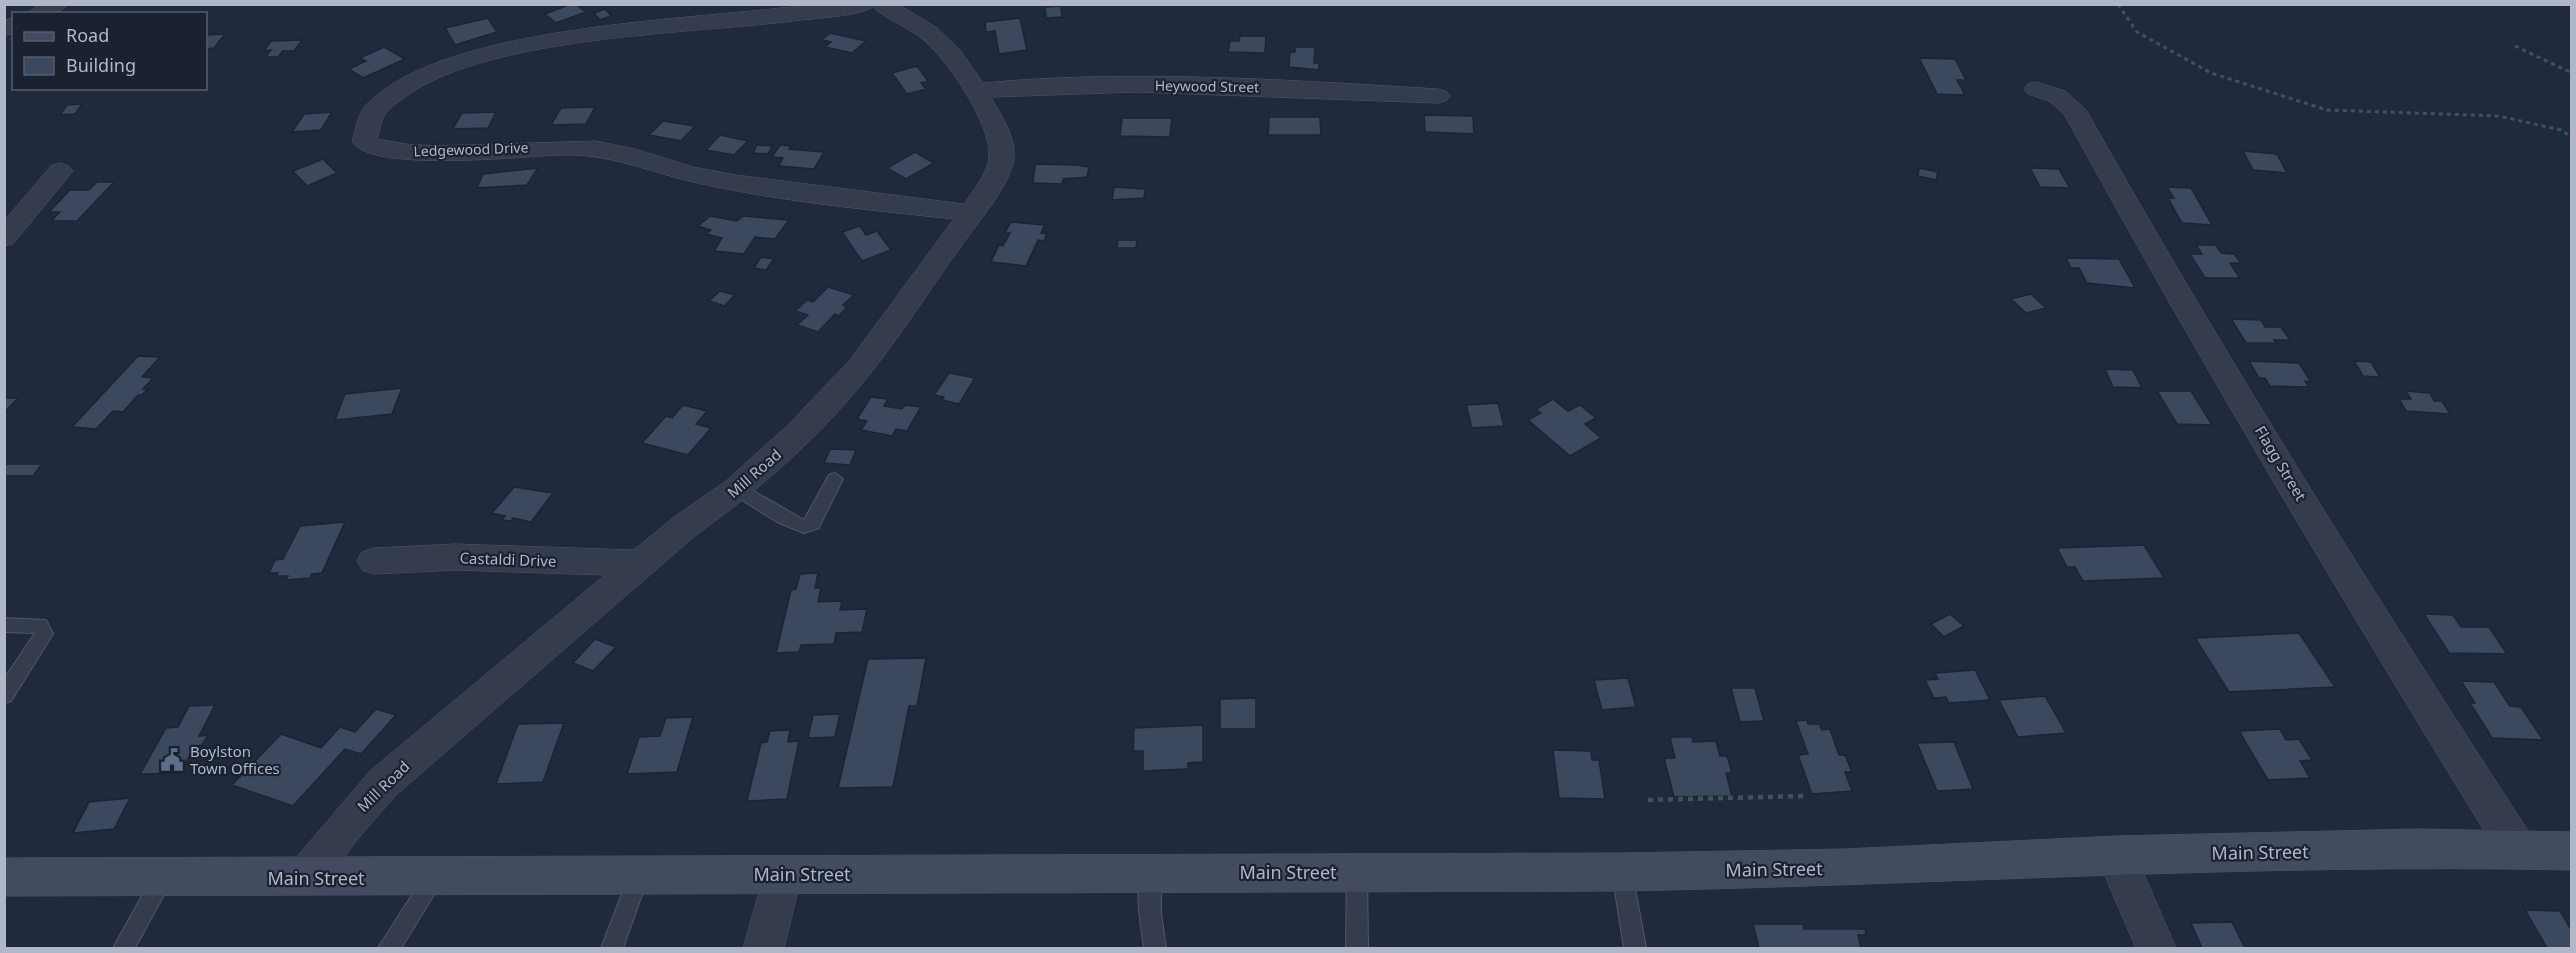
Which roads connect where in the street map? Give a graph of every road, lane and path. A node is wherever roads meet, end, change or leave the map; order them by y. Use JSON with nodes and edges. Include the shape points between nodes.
{"nodes":[{"id":1,"x":58,"y":4,"type":"edge"},
{"id":2,"x":864,"y":4,"type":"edge"},
{"id":3,"x":882,"y":4,"type":"edge"},
{"id":4,"x":2118,"y":4,"type":"edge"},
{"id":5,"x":42,"y":12,"type":"edge"},
{"id":6,"x":2515,"y":46,"type":"dead end"},
{"id":7,"x":2571,"y":73,"type":"edge"},
{"id":8,"x":2036,"y":89,"type":"dead end"},
{"id":9,"x":976,"y":91,"type":"junction"},
{"id":10,"x":1438,"y":96,"type":"dead end"},
{"id":11,"x":2571,"y":137,"type":"edge"},
{"id":12,"x":60,"y":171,"type":"dead end"},
{"id":13,"x":973,"y":213,"type":"junction"},
{"id":14,"x":4,"y":238,"type":"edge"},
{"id":15,"x":835,"y":479,"type":"dead end"},
{"id":16,"x":737,"y":489,"type":"junction"},
{"id":17,"x":374,"y":561,"type":"dead end"},
{"id":18,"x":641,"y":563,"type":"junction"},
{"id":19,"x":4,"y":625,"type":"edge"},
{"id":20,"x":4,"y":694,"type":"edge"},
{"id":21,"x":1807,"y":796,"type":"dead end"},
{"id":22,"x":1648,"y":800,"type":"dead end"},
{"id":23,"x":2518,"y":850,"type":"junction"},
{"id":24,"x":2571,"y":851,"type":"edge"},
{"id":25,"x":2116,"y":855,"type":"junction"},
{"id":26,"x":1357,"y":871,"type":"junction"},
{"id":27,"x":1151,"y":872,"type":"junction"},
{"id":28,"x":1622,"y":872,"type":"junction"},
{"id":29,"x":782,"y":874,"type":"junction"},
{"id":30,"x":165,"y":875,"type":"junction"},
{"id":31,"x":639,"y":875,"type":"junction"},
{"id":32,"x":436,"y":876,"type":"junction"},
{"id":33,"x":4,"y":877,"type":"edge"},
{"id":34,"x":304,"y":878,"type":"junction"},
{"id":35,"x":124,"y":948,"type":"edge"},
{"id":36,"x":389,"y":948,"type":"edge"},
{"id":37,"x":612,"y":948,"type":"edge"},
{"id":38,"x":763,"y":948,"type":"edge"},
{"id":39,"x":1155,"y":948,"type":"edge"},
{"id":40,"x":1357,"y":948,"type":"edge"},
{"id":41,"x":1635,"y":948,"type":"edge"},
{"id":42,"x":2156,"y":948,"type":"edge"}],
"edges":[{"from":1,"to":5,"type":"street"},
{"from":2,"to":13,"type":"street","name":"Ledgewood Drive","via":[[551,40],[472,58],[434,71],[391,95],[364,128],[364,142],[384,149],[430,153],[603,148],[674,171],[740,184],[844,200]]},
{"from":3,"to":9,"type":"street","name":"Mill Road","via":[[928,33],[952,55]]},
{"from":4,"to":11,"type":"path","via":[[2137,32],[2211,73],[2327,110],[2499,116],[2561,130]]},
{"from":6,"to":7,"type":"path"},
{"from":8,"to":23,"type":"street","name":"Flagg Street","via":[[2057,96],[2074,111],[2166,276],[2395,656]]},
{"from":9,"to":10,"type":"street","name":"Heywood Street","via":[[1033,84],[1083,84]]},
{"from":9,"to":13,"type":"street","name":"Mill Road","via":[[999,136],[1002,156]]},
{"from":12,"to":14,"type":"street"},
{"from":13,"to":16,"type":"street","name":"Mill Road","via":[[859,368],[799,433]]},
{"from":15,"to":16,"type":"lane","via":[[813,523],[804,527]]},
{"from":16,"to":18,"type":"street","name":"Mill Road"},
{"from":17,"to":18,"type":"street","name":"Castaldi Drive","via":[[455,557]]},
{"from":18,"to":34,"type":"street","name":"Mill Road","via":[[383,783]]},
{"from":19,"to":20,"type":"lane","via":[[40,625],[44,634]]},
{"from":21,"to":22,"type":"path"},
{"from":23,"to":24,"type":"main road","name":"Main Street"},
{"from":23,"to":25,"type":"main road","name":"Main Street","via":[[2419,848]]},
{"from":25,"to":28,"type":"main road","name":"Main Street","via":[[1845,868]]},
{"from":25,"to":42,"type":"street"},
{"from":26,"to":27,"type":"main road","name":"Main Street"},
{"from":26,"to":28,"type":"main road","name":"Main Street"},
{"from":26,"to":40,"type":"lane"},
{"from":27,"to":29,"type":"main road","name":"Main Street"},
{"from":27,"to":39,"type":"lane","via":[[1150,914]]},
{"from":28,"to":41,"type":"lane"},
{"from":29,"to":31,"type":"main road","name":"Main Street"},
{"from":29,"to":38,"type":"street"},
{"from":30,"to":33,"type":"main road","name":"Main Street"},
{"from":30,"to":34,"type":"main road","name":"Main Street"},
{"from":30,"to":35,"type":"lane"},
{"from":31,"to":32,"type":"main road","name":"Main Street"},
{"from":31,"to":37,"type":"lane"},
{"from":32,"to":34,"type":"main road","name":"Main Street"},
{"from":32,"to":36,"type":"lane"}]}
